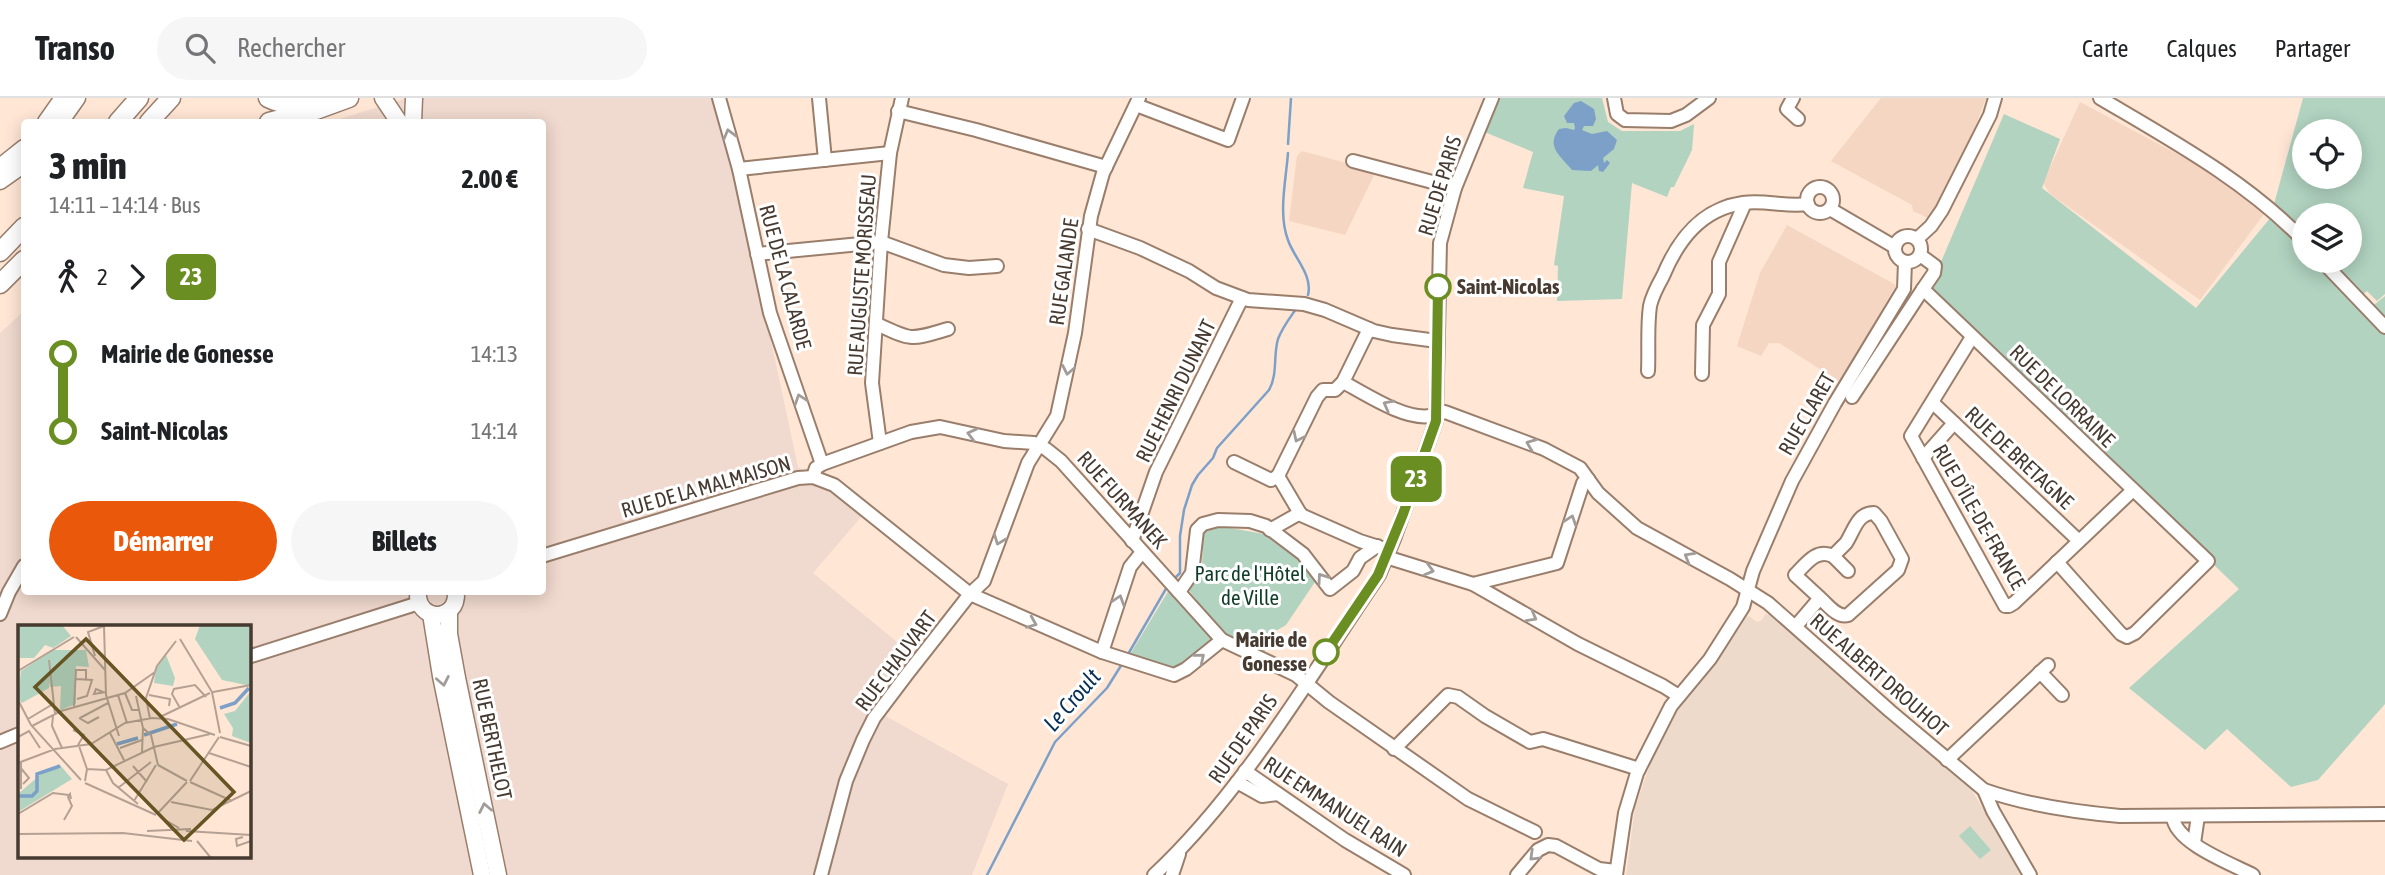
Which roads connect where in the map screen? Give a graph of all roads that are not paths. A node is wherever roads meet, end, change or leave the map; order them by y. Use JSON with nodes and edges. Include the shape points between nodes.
{"nodes":[{"id":1,"x":63,"y":98,"type":"edge"},
{"id":2,"x":78,"y":98,"type":"edge"},
{"id":3,"x":139,"y":98,"type":"edge"},
{"id":4,"x":171,"y":98,"type":"edge"},
{"id":5,"x":268,"y":98,"type":"edge"},
{"id":6,"x":317,"y":98,"type":"edge"},
{"id":7,"x":349,"y":98,"type":"edge"},
{"id":8,"x":383,"y":98,"type":"edge"},
{"id":9,"x":414,"y":98,"type":"edge"},
{"id":10,"x":719,"y":98,"type":"edge"},
{"id":11,"x":819,"y":98,"type":"edge"},
{"id":12,"x":1243,"y":98,"type":"edge"},
{"id":13,"x":1492,"y":98,"type":"edge"},
{"id":14,"x":1614,"y":98,"type":"edge"},
{"id":15,"x":1709,"y":98,"type":"edge"},
{"id":16,"x":1793,"y":98,"type":"edge"},
{"id":17,"x":1995,"y":98,"type":"edge"},
{"id":18,"x":2100,"y":98,"type":"edge"},
{"id":19,"x":1137,"y":102,"type":"edge"},
{"id":20,"x":2117,"y":103,"type":"edge"},
{"id":21,"x":900,"y":104,"type":"edge"},
{"id":22,"x":48,"y":119,"type":"edge"},
{"id":23,"x":62,"y":119,"type":"edge"},
{"id":24,"x":121,"y":119,"type":"edge"},
{"id":25,"x":152,"y":119,"type":"edge"},
{"id":26,"x":281,"y":119,"type":"edge"},
{"id":27,"x":397,"y":119,"type":"edge"},
{"id":28,"x":413,"y":119,"type":"edge"},
{"id":29,"x":1798,"y":119,"type":"dead end"},
{"id":30,"x":21,"y":150,"type":"edge"},
{"id":31,"x":890,"y":153,"type":"junction"},
{"id":32,"x":825,"y":160,"type":"junction"},
{"id":33,"x":1353,"y":161,"type":"dead end"},
{"id":34,"x":21,"y":166,"type":"edge"},
{"id":35,"x":0,"y":167,"type":"edge"},
{"id":36,"x":1106,"y":167,"type":"junction"},
{"id":37,"x":739,"y":169,"type":"junction"},
{"id":38,"x":0,"y":181,"type":"edge"},
{"id":39,"x":1455,"y":188,"type":"junction"},
{"id":40,"x":1745,"y":203,"type":"junction"},
{"id":41,"x":1808,"y":204,"type":"junction"},
{"id":42,"x":1832,"y":206,"type":"junction"},
{"id":43,"x":21,"y":218,"type":"edge"},
{"id":44,"x":1088,"y":229,"type":"junction"},
{"id":45,"x":21,"y":230,"type":"edge"},
{"id":46,"x":2292,"y":230,"type":"edge"},
{"id":47,"x":0,"y":238,"type":"edge"},
{"id":48,"x":1917,"y":239,"type":"junction"},
{"id":49,"x":881,"y":242,"type":"junction"},
{"id":50,"x":1897,"y":244,"type":"junction"},
{"id":51,"x":0,"y":252,"type":"edge"},
{"id":52,"x":757,"y":254,"type":"junction"},
{"id":53,"x":1920,"y":255,"type":"junction"},
{"id":54,"x":1905,"y":262,"type":"junction"},
{"id":55,"x":21,"y":263,"type":"edge"},
{"id":56,"x":997,"y":266,"type":"dead end"},
{"id":57,"x":2333,"y":273,"type":"edge"},
{"id":58,"x":0,"y":284,"type":"edge"},
{"id":59,"x":1923,"y":289,"type":"junction"},
{"id":60,"x":1242,"y":298,"type":"junction"},
{"id":61,"x":877,"y":324,"type":"junction"},
{"id":62,"x":2385,"y":327,"type":"edge"},
{"id":63,"x":948,"y":329,"type":"dead end"},
{"id":64,"x":1369,"y":329,"type":"junction"},
{"id":65,"x":1972,"y":337,"type":"junction"},
{"id":66,"x":1437,"y":341,"type":"junction"},
{"id":67,"x":1648,"y":371,"type":"dead end"},
{"id":68,"x":1702,"y":374,"type":"dead end"},
{"id":69,"x":1343,"y":382,"type":"junction"},
{"id":70,"x":1852,"y":397,"type":"dead end"},
{"id":71,"x":1933,"y":404,"type":"junction"},
{"id":72,"x":1436,"y":413,"type":"junction"},
{"id":73,"x":1954,"y":423,"type":"junction"},
{"id":74,"x":880,"y":443,"type":"junction"},
{"id":75,"x":1039,"y":445,"type":"junction"},
{"id":76,"x":1923,"y":458,"type":"junction"},
{"id":77,"x":1234,"y":462,"type":"dead end"},
{"id":78,"x":822,"y":464,"type":"junction"},
{"id":79,"x":1278,"y":476,"type":"junction"},
{"id":80,"x":813,"y":477,"type":"junction"},
{"id":81,"x":1588,"y":479,"type":"junction"},
{"id":82,"x":1021,"y":481,"type":"joint"},
{"id":83,"x":2133,"y":490,"type":"junction"},
{"id":84,"x":1300,"y":513,"type":"junction"},
{"id":85,"x":1270,"y":530,"type":"junction"},
{"id":86,"x":1132,"y":541,"type":"junction"},
{"id":87,"x":2080,"y":541,"type":"junction"},
{"id":88,"x":1142,"y":552,"type":"junction"},
{"id":89,"x":1381,"y":554,"type":"junction"},
{"id":90,"x":546,"y":555,"type":"edge"},
{"id":91,"x":1833,"y":556,"type":"junction"},
{"id":92,"x":2057,"y":562,"type":"junction"},
{"id":93,"x":21,"y":571,"type":"edge"},
{"id":94,"x":1848,"y":571,"type":"dead end"},
{"id":95,"x":1473,"y":584,"type":"junction"},
{"id":96,"x":1748,"y":590,"type":"junction"},
{"id":97,"x":1179,"y":592,"type":"junction"},
{"id":98,"x":970,"y":594,"type":"junction"},
{"id":99,"x":456,"y":595,"type":"edge"},
{"id":100,"x":1820,"y":598,"type":"junction"},
{"id":101,"x":423,"y":603,"type":"edge"},
{"id":102,"x":449,"y":611,"type":"junction"},
{"id":103,"x":0,"y":614,"type":"edge"},
{"id":104,"x":1796,"y":626,"type":"junction"},
{"id":105,"x":1222,"y":640,"type":"junction"},
{"id":106,"x":1102,"y":652,"type":"junction"},
{"id":107,"x":250,"y":656,"type":"edge"},
{"id":108,"x":1305,"y":684,"type":"junction"},
{"id":109,"x":2062,"y":695,"type":"dead end"},
{"id":110,"x":1679,"y":696,"type":"junction"},
{"id":111,"x":18,"y":734,"type":"edge"},
{"id":112,"x":0,"y":742,"type":"edge"},
{"id":113,"x":1394,"y":749,"type":"junction"},
{"id":114,"x":1947,"y":760,"type":"junction"},
{"id":115,"x":1639,"y":769,"type":"junction"},
{"id":116,"x":1245,"y":771,"type":"junction"},
{"id":117,"x":1237,"y":782,"type":"junction"},
{"id":118,"x":1984,"y":790,"type":"junction"},
{"id":119,"x":1278,"y":794,"type":"junction"},
{"id":120,"x":2385,"y":814,"type":"edge"},
{"id":121,"x":2198,"y":816,"type":"junction"},
{"id":122,"x":2173,"y":817,"type":"junction"},
{"id":123,"x":1535,"y":832,"type":"dead end"},
{"id":124,"x":2194,"y":843,"type":"junction"},
{"id":125,"x":1181,"y":850,"type":"junction"},
{"id":126,"x":1616,"y":873,"type":"edge"},
{"id":127,"x":482,"y":875,"type":"edge"},
{"id":128,"x":498,"y":875,"type":"edge"},
{"id":129,"x":821,"y":875,"type":"edge"},
{"id":130,"x":1154,"y":875,"type":"edge"},
{"id":131,"x":1172,"y":875,"type":"edge"},
{"id":132,"x":1404,"y":875,"type":"edge"},
{"id":133,"x":1517,"y":875,"type":"edge"},
{"id":134,"x":2030,"y":875,"type":"edge"},
{"id":135,"x":2253,"y":875,"type":"edge"}],
"edges":[{"from":1,"to":22,"type":"main road"},
{"from":2,"to":23,"type":"main road"},
{"from":3,"to":24,"type":"highway"},
{"from":4,"to":25,"type":"highway"},
{"from":5,"to":6,"type":"highway","via":[[299,104]]},
{"from":7,"to":26,"type":"highway"},
{"from":8,"to":27,"type":"main road"},
{"from":9,"to":28,"type":"main road"},
{"from":37,"to":10,"type":"street","name":"RUE DE LA CALARDE","one_way":true},
{"from":11,"to":32,"type":"street"},
{"from":12,"to":19,"type":"street","via":[[1228,140]]},
{"from":13,"to":39,"type":"street","name":"RUE DE PARIS"},
{"from":14,"to":15,"type":"street","via":[[1617,114],[1625,120],[1671,121]]},
{"from":16,"to":29,"type":"street","via":[[1787,109]]},
{"from":17,"to":48,"type":"street","via":[[1942,210]]},
{"from":18,"to":20,"type":"street"},
{"from":19,"to":36,"type":"street","name":"RUE GALANDE"},
{"from":20,"to":46,"type":"street","via":[[2266,205]]},
{"from":21,"to":31,"type":"street","name":"RUE AUGUSTE MORISSEAU"},
{"from":21,"to":36,"type":"street"},
{"from":30,"to":35,"type":"main road"},
{"from":31,"to":32,"type":"street"},
{"from":31,"to":49,"type":"street","name":"RUE AUGUSTE MORISSEAU"},
{"from":32,"to":37,"type":"street"},
{"from":33,"to":39,"type":"street"},
{"from":34,"to":38,"type":"main road"},
{"from":36,"to":44,"type":"street","name":"RUE GALANDE"},
{"from":37,"to":52,"type":"street","name":"RUE DE LA CALARDE"},
{"from":39,"to":66,"type":"street","name":"RUE DE PARIS","via":[[1440,243]]},
{"from":40,"to":41,"type":"street"},
{"from":40,"to":67,"type":"street","via":[[1701,221],[1674,251],[1650,304]]},
{"from":40,"to":68,"type":"street","via":[[1719,262],[1719,294],[1703,325]]},
{"from":41,"to":42,"type":"street","via":[[1817,213]]},
{"from":41,"to":42,"type":"street","via":[[1810,192],[1821,187],[1831,193]]},
{"from":42,"to":50,"type":"street"},
{"from":43,"to":47,"type":"highway"},
{"from":44,"to":60,"type":"street","via":[[1140,248]]},
{"from":44,"to":75,"type":"street","name":"RUE GALANDE","one_way":true,"via":[[1065,387],[1057,416]]},
{"from":45,"to":51,"type":"highway"},
{"from":48,"to":50,"type":"street","via":[[1908,235]]},
{"from":48,"to":53,"type":"street"},
{"from":49,"to":52,"type":"street"},
{"from":49,"to":56,"type":"street","via":[[944,265]]},
{"from":49,"to":61,"type":"street","name":"RUE AUGUSTE MORISSEAU"},
{"from":50,"to":54,"type":"street","via":[[1898,257]]},
{"from":78,"to":52,"type":"street","name":"RUE DE LA CALARDE","one_way":true,"via":[[771,313]]},
{"from":53,"to":54,"type":"street"},
{"from":53,"to":59,"type":"street","via":[[1935,266]]},
{"from":54,"to":96,"type":"street","name":"RUE CLARET","via":[[1904,289],[1792,481]]},
{"from":55,"to":58,"type":"highway"},
{"from":57,"to":62,"type":"street"},
{"from":59,"to":65,"type":"street","name":"RUE DE LORRAINE"},
{"from":59,"to":70,"type":"street"},
{"from":60,"to":64,"type":"street","via":[[1304,304]]},
{"from":60,"to":86,"type":"street","name":"RUE HENRI DUNANT","via":[[1156,472]]},
{"from":61,"to":63,"type":"street","via":[[914,338]]},
{"from":61,"to":74,"type":"street","name":"RUE AUGUSTE MORISSEAU","via":[[872,383]]},
{"from":64,"to":66,"type":"street"},
{"from":64,"to":69,"type":"street"},
{"from":65,"to":71,"type":"street","name":"RUE D'ÎLE-DE-FRANCE"},
{"from":65,"to":83,"type":"street","name":"RUE DE LORRAINE"},
{"from":66,"to":72,"type":"street","name":"RUE DE PARIS"},
{"from":72,"to":69,"type":"street","name":"RUE ALBERT DROUHOT","one_way":true,"via":[[1425,416],[1398,411]]},
{"from":69,"to":79,"type":"street","one_way":true,"via":[[1317,397]]},
{"from":71,"to":73,"type":"street","name":"RUE DE BRETAGNE"},
{"from":71,"to":76,"type":"street","name":"RUE D'ÎLE-DE-FRANCE","via":[[1911,436]]},
{"from":81,"to":72,"type":"street","name":"RUE ALBERT DROUHOT","one_way":true,"via":[[1580,468],[1544,449],[1445,412]]},
{"from":72,"to":89,"type":"street","name":"RUE DE PARIS","via":[[1419,473]]},
{"from":73,"to":76,"type":"street"},
{"from":73,"to":87,"type":"street","name":"RUE DE BRETAGNE"},
{"from":75,"to":74,"type":"street","one_way":true,"via":[[940,427]]},
{"from":74,"to":78,"type":"street"},
{"from":75,"to":82,"type":"street","name":"RUE GALANDE"},
{"from":75,"to":86,"type":"street","name":"RUE FURMANEK","via":[[1061,461]]},
{"from":76,"to":92,"type":"street","name":"RUE D'ÎLE-DE-FRANCE","via":[[2005,606]]},
{"from":77,"to":79,"type":"street","via":[[1271,480]]},
{"from":78,"to":80,"type":"street"},
{"from":79,"to":84,"type":"street"},
{"from":80,"to":90,"type":"street","name":"RUE DE LA MALMAISON"},
{"from":80,"to":98,"type":"street","name":"RUE DE LA MALMAISON","via":[[834,485]]},
{"from":95,"to":81,"type":"street","one_way":true,"via":[[1557,563]]},
{"from":96,"to":81,"type":"street","name":"RUE ALBERT DROUHOT","one_way":true,"via":[[1637,528]]},
{"from":82,"to":98,"type":"street","name":"RUE CHAUVART","one_way":true,"via":[[984,581]]},
{"from":83,"to":87,"type":"street"},
{"from":83,"to":92,"type":"street","name":"RUE DE LORRAINE","via":[[2208,561],[2135,633],[2121,634]]},
{"from":84,"to":85,"type":"street"},
{"from":84,"to":89,"type":"street"},
{"from":89,"to":85,"type":"street","one_way":true,"via":[[1360,558],[1353,571],[1330,589],[1303,554]]},
{"from":85,"to":97,"type":"street","via":[[1257,519],[1218,520],[1199,526],[1192,573]]},
{"from":86,"to":88,"type":"street","name":"RUE FURMANEK"},
{"from":87,"to":92,"type":"street"},
{"from":88,"to":97,"type":"street","name":"RUE FURMANEK"},
{"from":106,"to":88,"type":"street","one_way":true,"via":[[1130,567]]},
{"from":89,"to":95,"type":"street","one_way":true},
{"from":89,"to":108,"type":"street","name":"RUE DE PARIS","via":[[1378,575]]},
{"from":91,"to":94,"type":"street"},
{"from":91,"to":100,"type":"street","via":[[1820,553],[1796,575]]},
{"from":91,"to":100,"type":"street","via":[[1860,519],[1874,513],[1902,559],[1848,615],[1838,614]]},
{"from":93,"to":103,"type":"street"},
{"from":95,"to":110,"type":"street","one_way":true},
{"from":96,"to":104,"type":"street","name":"RUE ALBERT DROUHOT"},
{"from":96,"to":110,"type":"street","name":"RUE CLARET","via":[[1735,621]]},
{"from":97,"to":105,"type":"street","name":"RUE FURMANEK"},
{"from":98,"to":106,"type":"street","name":"RUE DE LA MALMAISON","one_way":true},
{"from":98,"to":129,"type":"street","name":"RUE CHAUVART","via":[[869,729],[846,780]]},
{"from":99,"to":102,"type":"main road"},
{"from":100,"to":104,"type":"street"},
{"from":101,"to":102,"type":"main road","via":[[439,615]]},
{"from":101,"to":107,"type":"street"},
{"from":101,"to":127,"type":"main road","name":"RUE BERTHELOT","one_way":true},
{"from":128,"to":102,"type":"main road","name":"RUE BERTHELOT","one_way":true,"via":[[457,678]]},
{"from":104,"to":114,"type":"street","name":"RUE ALBERT DROUHOT"},
{"from":106,"to":105,"type":"street","name":"RUE DE LA MALMAISON","one_way":true,"via":[[1174,675]]},
{"from":105,"to":108,"type":"street","name":"RUE FURMANEK"},
{"from":108,"to":113,"type":"street","name":"RUE FURMANEK"},
{"from":108,"to":116,"type":"street","name":"RUE DE PARIS"},
{"from":109,"to":114,"type":"street","via":[[2044,669]]},
{"from":110,"to":115,"type":"street","name":"RUE CLARET"},
{"from":111,"to":112,"type":"street"},
{"from":113,"to":115,"type":"street","via":[[1448,695],[1530,742],[1543,739]]},
{"from":113,"to":123,"type":"street","name":"RUE FURMANEK","via":[[1468,799]]},
{"from":114,"to":118,"type":"street","name":"RUE ALBERT DROUHOT"},
{"from":115,"to":126,"type":"street","name":"RUE CLARET","via":[[1625,813]]},
{"from":116,"to":117,"type":"street","name":"RUE DE PARIS"},
{"from":116,"to":119,"type":"street","name":"RUE EMMANUEL RAIN"},
{"from":117,"to":119,"type":"street","via":[[1262,796]]},
{"from":117,"to":125,"type":"street","name":"RUE DE PARIS"},
{"from":118,"to":122,"type":"street","via":[[2081,813]]},
{"from":118,"to":134,"type":"street"},
{"from":119,"to":132,"type":"street","name":"RUE EMMANUEL RAIN"},
{"from":120,"to":121,"type":"street"},
{"from":121,"to":122,"type":"street"},
{"from":121,"to":124,"type":"street"},
{"from":122,"to":124,"type":"street","via":[[2179,833]]},
{"from":124,"to":135,"type":"street"},
{"from":125,"to":130,"type":"street","name":"RUE DE PARIS"},
{"from":125,"to":131,"type":"street"},
{"from":126,"to":133,"type":"street","one_way":true,"via":[[1548,845]]}]}
